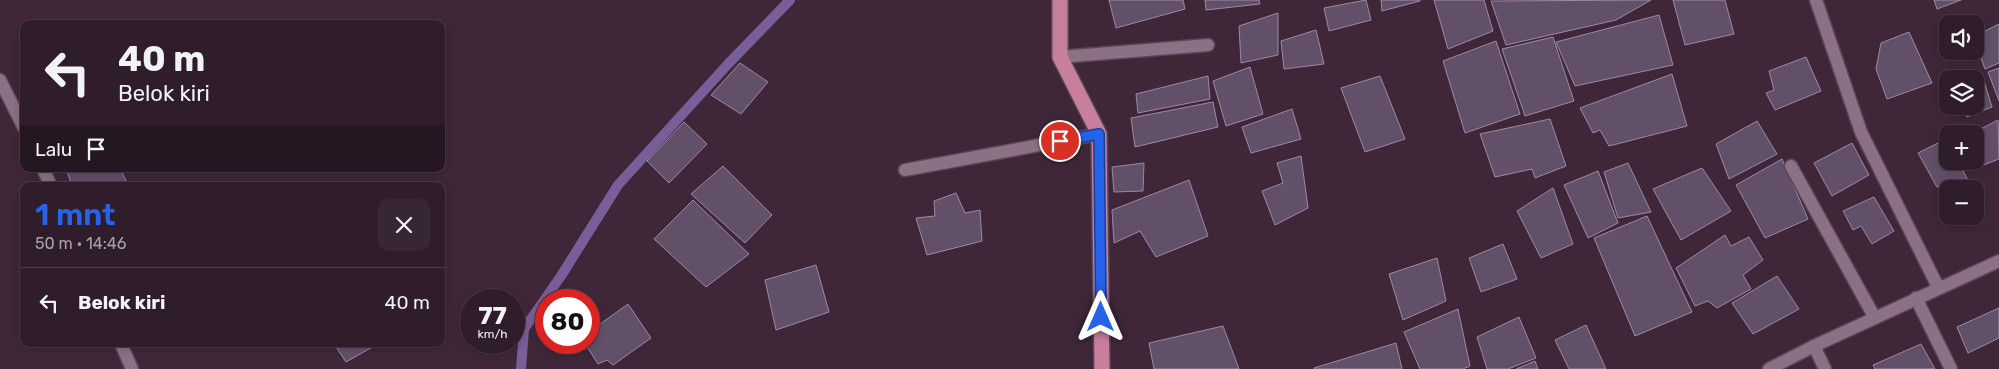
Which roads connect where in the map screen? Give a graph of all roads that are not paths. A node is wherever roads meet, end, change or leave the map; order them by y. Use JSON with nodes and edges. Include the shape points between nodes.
{"nodes":[{"id":1,"x":1060,"y":0,"type":"edge"},
{"id":2,"x":1816,"y":0,"type":"edge"},
{"id":3,"x":1208,"y":45,"type":"dead end"},
{"id":4,"x":1060,"y":58,"type":"junction"},
{"id":5,"x":0,"y":80,"type":"edge"},
{"id":6,"x":20,"y":120,"type":"edge"},
{"id":7,"x":1099,"y":134,"type":"junction"},
{"id":8,"x":1791,"y":166,"type":"dead end"},
{"id":9,"x":905,"y":170,"type":"dead end"},
{"id":10,"x":1999,"y":260,"type":"edge"},
{"id":11,"x":1938,"y":287,"type":"junction"},
{"id":12,"x":1916,"y":298,"type":"junction"},
{"id":13,"x":1875,"y":318,"type":"junction"},
{"id":14,"x":1814,"y":346,"type":"junction"},
{"id":15,"x":122,"y":347,"type":"edge"},
{"id":16,"x":132,"y":369,"type":"edge"},
{"id":17,"x":1102,"y":369,"type":"edge"},
{"id":18,"x":1769,"y":369,"type":"edge"},
{"id":19,"x":1825,"y":369,"type":"edge"},
{"id":20,"x":1951,"y":369,"type":"edge"}],
"edges":[{"from":1,"to":4,"type":"highway"},
{"from":2,"to":11,"type":"street","via":[[1862,132]]},
{"from":3,"to":4,"type":"street"},
{"from":4,"to":7,"type":"highway"},
{"from":5,"to":6,"type":"street"},
{"from":7,"to":9,"type":"street"},
{"from":7,"to":17,"type":"highway"},
{"from":8,"to":13,"type":"street"},
{"from":10,"to":11,"type":"street"},
{"from":11,"to":12,"type":"street"},
{"from":12,"to":13,"type":"street"},
{"from":12,"to":20,"type":"street"},
{"from":13,"to":14,"type":"street"},
{"from":14,"to":18,"type":"street"},
{"from":14,"to":19,"type":"street"},
{"from":15,"to":16,"type":"street"}]}
